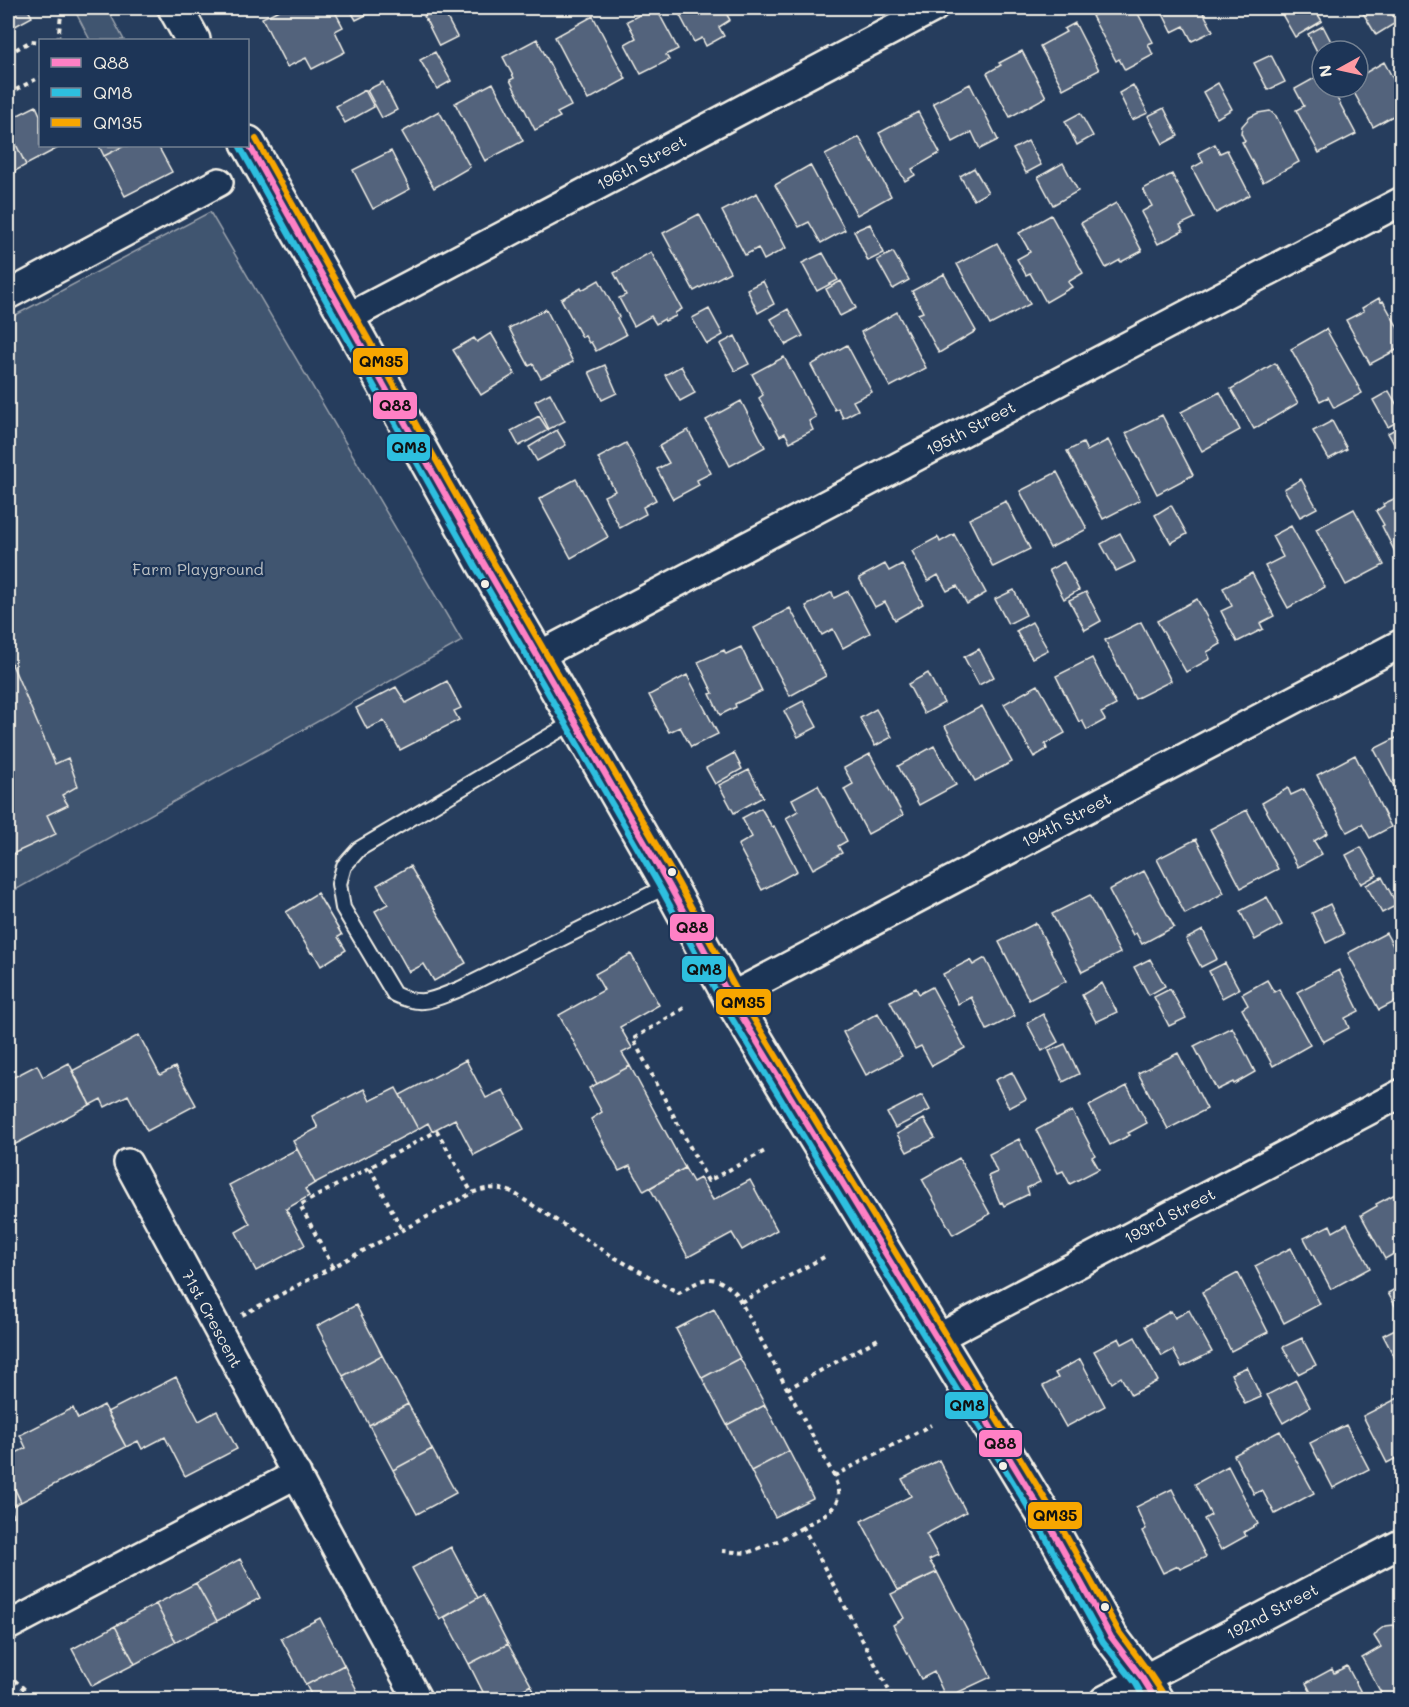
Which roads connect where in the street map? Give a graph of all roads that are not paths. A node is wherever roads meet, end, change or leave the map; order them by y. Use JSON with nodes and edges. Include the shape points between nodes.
{"nodes":[{"id":1,"x":175,"y":8,"type":"edge"},
{"id":2,"x":934,"y":8,"type":"edge"},
{"id":3,"x":192,"y":39,"type":"edge"},
{"id":4,"x":249,"y":145,"type":"edge"},
{"id":5,"x":219,"y":182,"type":"dead end"},
{"id":6,"x":1401,"y":201,"type":"edge"},
{"id":7,"x":8,"y":295,"type":"edge"},
{"id":8,"x":347,"y":318,"type":"junction"},
{"id":9,"x":1401,"y":643,"type":"edge"},
{"id":10,"x":538,"y":656,"type":"junction"},
{"id":11,"x":575,"y":722,"type":"junction"},
{"id":12,"x":669,"y":885,"type":"junction"},
{"id":13,"x":730,"y":998,"type":"junction"},
{"id":14,"x":1401,"y":1093,"type":"edge"},
{"id":15,"x":128,"y":1163,"type":"dead end"},
{"id":16,"x":936,"y":1339,"type":"junction"},
{"id":17,"x":297,"y":1474,"type":"junction"},
{"id":18,"x":1401,"y":1543,"type":"edge"},
{"id":19,"x":8,"y":1626,"type":"edge"},
{"id":20,"x":1150,"y":1689,"type":"edge"},
{"id":21,"x":418,"y":1700,"type":"edge"},
{"id":22,"x":1104,"y":1700,"type":"edge"}],
"edges":[{"from":1,"to":3,"type":"street"},
{"from":2,"to":8,"type":"street","name":"196th Street"},
{"from":4,"to":8,"type":"street"},
{"from":5,"to":7,"type":"street"},
{"from":6,"to":10,"type":"street","name":"195th Street"},
{"from":8,"to":10,"type":"street"},
{"from":9,"to":13,"type":"street","name":"194th Street"},
{"from":10,"to":11,"type":"street"},
{"from":11,"to":12,"type":"street"},
{"from":11,"to":12,"type":"lane","via":[[359,849],[344,866],[339,884],[343,908],[394,994],[408,1001],[428,1001],[460,989]]},
{"from":12,"to":13,"type":"street"},
{"from":13,"to":16,"type":"street"},
{"from":14,"to":16,"type":"street","name":"193rd Street"},
{"from":15,"to":17,"type":"street","name":"71st Crescent"},
{"from":16,"to":20,"type":"street","via":[[1045,1517],[1112,1637]]},
{"from":17,"to":19,"type":"street"},
{"from":17,"to":21,"type":"street","name":"71st Crescent"},
{"from":18,"to":20,"type":"street","name":"192nd Street"},
{"from":20,"to":22,"type":"street"}]}
